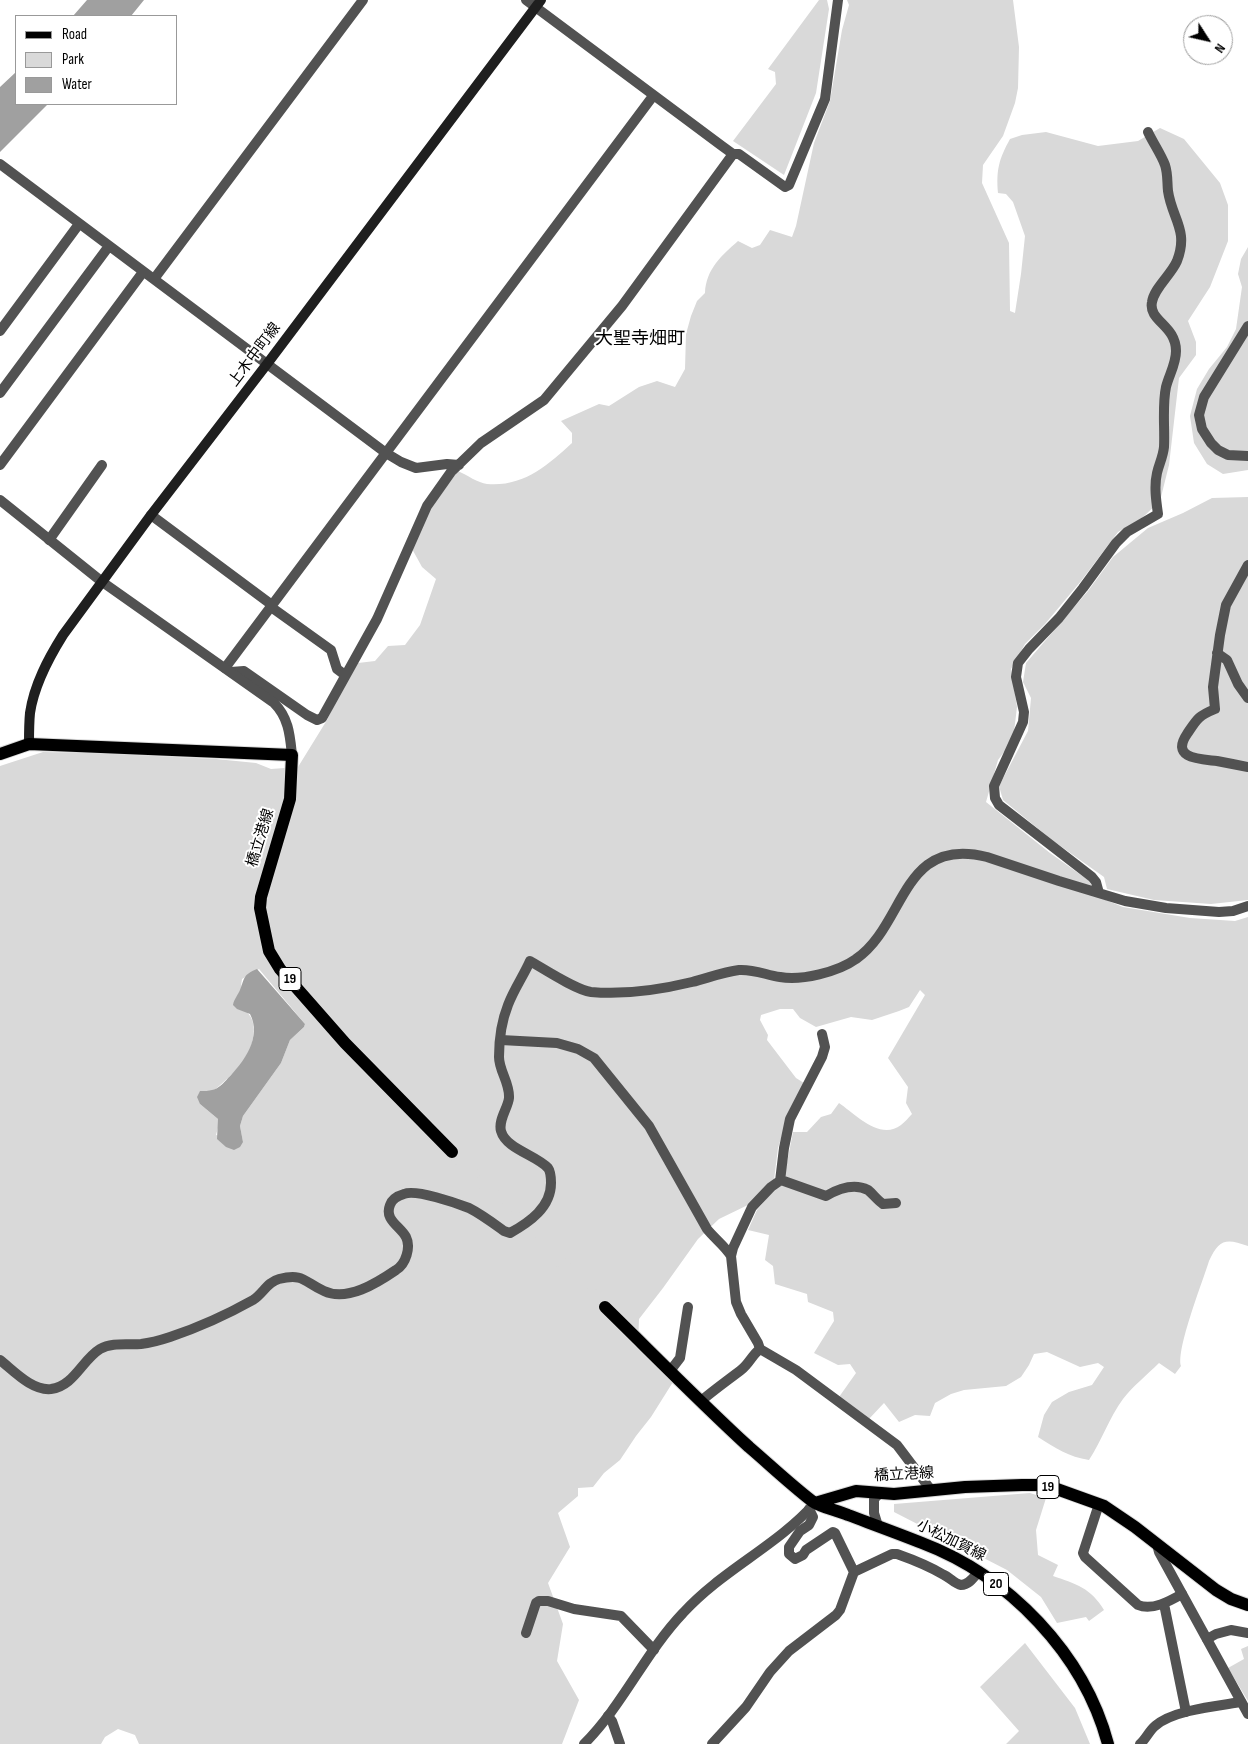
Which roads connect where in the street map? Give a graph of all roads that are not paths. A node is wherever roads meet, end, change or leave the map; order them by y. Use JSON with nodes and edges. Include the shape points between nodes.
{"nodes":[{"id":1,"x":363,"y":0,"type":"edge"},
{"id":2,"x":526,"y":0,"type":"edge"},
{"id":3,"x":838,"y":0,"type":"edge"},
{"id":4,"x":539,"y":4,"type":"edge"},
{"id":5,"x":653,"y":96,"type":"junction"},
{"id":6,"x":1148,"y":132,"type":"dead end"},
{"id":7,"x":733,"y":154,"type":"junction"},
{"id":8,"x":4,"y":167,"type":"edge"},
{"id":9,"x":79,"y":224,"type":"junction"},
{"id":10,"x":109,"y":246,"type":"junction"},
{"id":11,"x":143,"y":272,"type":"junction"},
{"id":12,"x":154,"y":279,"type":"junction"},
{"id":13,"x":1248,"y":326,"type":"edge"},
{"id":14,"x":0,"y":331,"type":"edge"},
{"id":15,"x":268,"y":364,"type":"junction"},
{"id":16,"x":0,"y":393,"type":"edge"},
{"id":17,"x":386,"y":453,"type":"junction"},
{"id":18,"x":1248,"y":456,"type":"edge"},
{"id":19,"x":0,"y":465,"type":"edge"},
{"id":20,"x":102,"y":465,"type":"dead end"},
{"id":21,"x":458,"y":465,"type":"junction"},
{"id":22,"x":0,"y":500,"type":"edge"},
{"id":23,"x":151,"y":514,"type":"junction"},
{"id":24,"x":49,"y":540,"type":"junction"},
{"id":25,"x":1248,"y":565,"type":"edge"},
{"id":26,"x":101,"y":581,"type":"junction"},
{"id":27,"x":272,"y":606,"type":"junction"},
{"id":28,"x":1217,"y":652,"type":"junction"},
{"id":29,"x":228,"y":670,"type":"junction"},
{"id":30,"x":345,"y":676,"type":"junction"},
{"id":31,"x":1248,"y":698,"type":"edge"},
{"id":32,"x":29,"y":744,"type":"junction"},
{"id":33,"x":0,"y":754,"type":"edge"},
{"id":34,"x":292,"y":755,"type":"junction"},
{"id":35,"x":1248,"y":767,"type":"edge"},
{"id":36,"x":1099,"y":893,"type":"junction"},
{"id":37,"x":1248,"y":906,"type":"edge"},
{"id":38,"x":822,"y":1034,"type":"dead end"},
{"id":39,"x":501,"y":1040,"type":"junction"},
{"id":40,"x":452,"y":1152,"type":"tunnel mouth"},
{"id":41,"x":780,"y":1181,"type":"junction"},
{"id":42,"x":896,"y":1203,"type":"dead end"},
{"id":43,"x":731,"y":1256,"type":"junction"},
{"id":44,"x":688,"y":1306,"type":"dead end"},
{"id":45,"x":605,"y":1307,"type":"tunnel mouth"},
{"id":46,"x":760,"y":1349,"type":"junction"},
{"id":47,"x":0,"y":1360,"type":"edge"},
{"id":48,"x":670,"y":1371,"type":"junction"},
{"id":49,"x":701,"y":1402,"type":"junction"},
{"id":50,"x":931,"y":1490,"type":"junction"},
{"id":51,"x":879,"y":1494,"type":"junction"},
{"id":52,"x":1099,"y":1504,"type":"junction"},
{"id":53,"x":812,"y":1506,"type":"junction"},
{"id":54,"x":878,"y":1526,"type":"junction"},
{"id":55,"x":1157,"y":1544,"type":"junction"},
{"id":56,"x":979,"y":1571,"type":"junction"},
{"id":57,"x":854,"y":1572,"type":"junction"},
{"id":58,"x":1182,"y":1594,"type":"junction"},
{"id":59,"x":1164,"y":1604,"type":"junction"},
{"id":60,"x":1248,"y":1605,"type":"edge"},
{"id":61,"x":526,"y":1633,"type":"dead end"},
{"id":62,"x":1248,"y":1633,"type":"edge"},
{"id":63,"x":1207,"y":1639,"type":"junction"},
{"id":64,"x":654,"y":1650,"type":"junction"},
{"id":65,"x":1241,"y":1702,"type":"junction"},
{"id":66,"x":1186,"y":1712,"type":"junction"},
{"id":67,"x":1248,"y":1714,"type":"edge"},
{"id":68,"x":608,"y":1716,"type":"junction"},
{"id":69,"x":584,"y":1744,"type":"edge"},
{"id":70,"x":620,"y":1744,"type":"edge"},
{"id":71,"x":712,"y":1744,"type":"edge"},
{"id":72,"x":1108,"y":1744,"type":"edge"},
{"id":73,"x":1140,"y":1744,"type":"edge"}],
"edges":[{"from":1,"to":12,"type":"street"},
{"from":2,"to":4,"type":"street"},
{"from":3,"to":7,"type":"street","via":[[825,99],[789,185],[785,187],[739,154]]},
{"from":4,"to":5,"type":"street"},
{"from":4,"to":15,"type":"main road","name":"上木中町線"},
{"from":5,"to":7,"type":"street"},
{"from":5,"to":17,"type":"street"},
{"from":6,"to":36,"type":"street","via":[[1165,164],[1168,192],[1182,236],[1176,262],[1152,302],[1156,318],[1171,332],[1176,342],[1174,365],[1166,388],[1163,458],[1155,484],[1158,514],[1127,532],[1116,543],[1059,618],[1018,664],[1016,677],[1024,712],[1023,722],[994,786],[999,805],[1092,877]]},
{"from":7,"to":21,"type":"street","via":[[622,306],[544,400],[481,443]]},
{"from":8,"to":9,"type":"street"},
{"from":9,"to":10,"type":"street"},
{"from":9,"to":14,"type":"street"},
{"from":10,"to":11,"type":"street"},
{"from":10,"to":16,"type":"street"},
{"from":11,"to":12,"type":"street"},
{"from":11,"to":19,"type":"street"},
{"from":12,"to":15,"type":"street"},
{"from":13,"to":18,"type":"street","via":[[1204,397],[1199,415],[1202,429],[1218,450],[1228,455]]},
{"from":15,"to":17,"type":"street"},
{"from":15,"to":23,"type":"main road","name":"上木中町線"},
{"from":17,"to":21,"type":"street","via":[[416,468]]},
{"from":17,"to":27,"type":"street"},
{"from":20,"to":24,"type":"street"},
{"from":21,"to":30,"type":"street","via":[[427,506],[382,609]]},
{"from":22,"to":24,"type":"street"},
{"from":23,"to":26,"type":"main road","name":"上木中町線"},
{"from":23,"to":27,"type":"street"},
{"from":24,"to":26,"type":"street"},
{"from":25,"to":28,"type":"street","via":[[1226,604]]},
{"from":26,"to":29,"type":"street"},
{"from":26,"to":32,"type":"main road","name":"上木中町線","via":[[44,668],[32,704]]},
{"from":27,"to":29,"type":"street"},
{"from":27,"to":30,"type":"street","via":[[331,650],[337,669]]},
{"from":28,"to":31,"type":"street","via":[[1227,660]]},
{"from":28,"to":35,"type":"street","via":[[1212,687],[1215,709],[1201,715],[1182,740],[1182,746],[1193,759]]},
{"from":29,"to":30,"type":"street","via":[[244,671],[317,720],[326,713]]},
{"from":29,"to":34,"type":"street","via":[[280,709],[289,728]]},
{"from":32,"to":33,"type":"main road"},
{"from":32,"to":34,"type":"main road"},
{"from":34,"to":40,"type":"main road","name":"橋立港線","number":"19","via":[[290,799],[261,897],[260,908],[269,951],[280,969],[345,1043]]},
{"from":36,"to":37,"type":"street","via":[[1166,908],[1219,912]]},
{"from":36,"to":39,"type":"street","via":[[987,857],[955,853],[929,864],[914,878],[865,952],[848,964],[817,975],[782,978],[739,970],[656,989],[609,993],[589,992],[530,961],[508,1004]]},
{"from":38,"to":41,"type":"street","via":[[822,1057],[790,1119]]},
{"from":39,"to":43,"type":"street","via":[[557,1043],[594,1058],[649,1126],[707,1228]]},
{"from":39,"to":47,"type":"street","via":[[499,1058],[509,1098],[501,1132],[514,1146],[548,1168],[551,1174],[550,1192],[545,1204],[518,1228],[510,1232],[469,1208],[419,1193],[404,1193],[391,1202],[388,1210],[408,1244],[405,1260],[398,1270],[353,1293],[336,1295],[325,1292],[300,1277],[273,1281],[254,1299],[188,1330],[147,1343],[106,1346],[98,1350],[65,1384],[56,1388],[40,1389]]},
{"from":41,"to":42,"type":"street","via":[[826,1196],[842,1188],[862,1188],[883,1204]]},
{"from":41,"to":43,"type":"street","via":[[752,1207]]},
{"from":43,"to":46,"type":"street","via":[[736,1302]]},
{"from":44,"to":48,"type":"street","via":[[680,1358]]},
{"from":45,"to":48,"type":"main road"},
{"from":46,"to":49,"type":"street","via":[[743,1369]]},
{"from":46,"to":50,"type":"street","via":[[796,1370],[898,1445]]},
{"from":48,"to":49,"type":"main road"},
{"from":49,"to":53,"type":"main road"},
{"from":50,"to":51,"type":"main road","name":"橋立港線","number":"19"},
{"from":50,"to":52,"type":"main road","name":"橋立港線","number":"19","via":[[1039,1485]]},
{"from":51,"to":53,"type":"main road","name":"橋立港線","number":"19","via":[[856,1491]]},
{"from":51,"to":54,"type":"street","via":[[874,1499]]},
{"from":52,"to":55,"type":"main road","name":"橋立港線","number":"19"},
{"from":52,"to":59,"type":"street","via":[[1083,1553],[1085,1557],[1138,1606]]},
{"from":53,"to":54,"type":"main road","name":"小松加賀線","number":"20"},
{"from":53,"to":57,"type":"street","via":[[813,1517],[789,1546],[789,1554],[795,1559],[833,1532]]},
{"from":53,"to":64,"type":"street","via":[[801,1518],[708,1588],[682,1613]]},
{"from":54,"to":56,"type":"main road","name":"小松加賀線","number":"20","via":[[935,1548]]},
{"from":55,"to":58,"type":"street"},
{"from":55,"to":60,"type":"main road","name":"橋立港線","number":"19","via":[[1222,1594]]},
{"from":56,"to":57,"type":"street","via":[[962,1585],[933,1568],[892,1554]]},
{"from":56,"to":72,"type":"main road","name":"小松加賀線","number":"20","via":[[1045,1628],[1071,1662],[1091,1698]]},
{"from":57,"to":71,"type":"street","via":[[836,1615],[789,1651],[746,1707]]},
{"from":58,"to":59,"type":"street"},
{"from":58,"to":63,"type":"street"},
{"from":59,"to":66,"type":"street"},
{"from":61,"to":64,"type":"street","via":[[536,1603],[548,1601],[568,1608],[621,1616]]},
{"from":62,"to":63,"type":"street","via":[[1231,1630]]},
{"from":63,"to":65,"type":"street"},
{"from":64,"to":68,"type":"street"},
{"from":65,"to":66,"type":"street"},
{"from":65,"to":67,"type":"street"},
{"from":66,"to":73,"type":"street","via":[[1152,1727]]},
{"from":68,"to":69,"type":"street"},
{"from":68,"to":70,"type":"street"}]}
